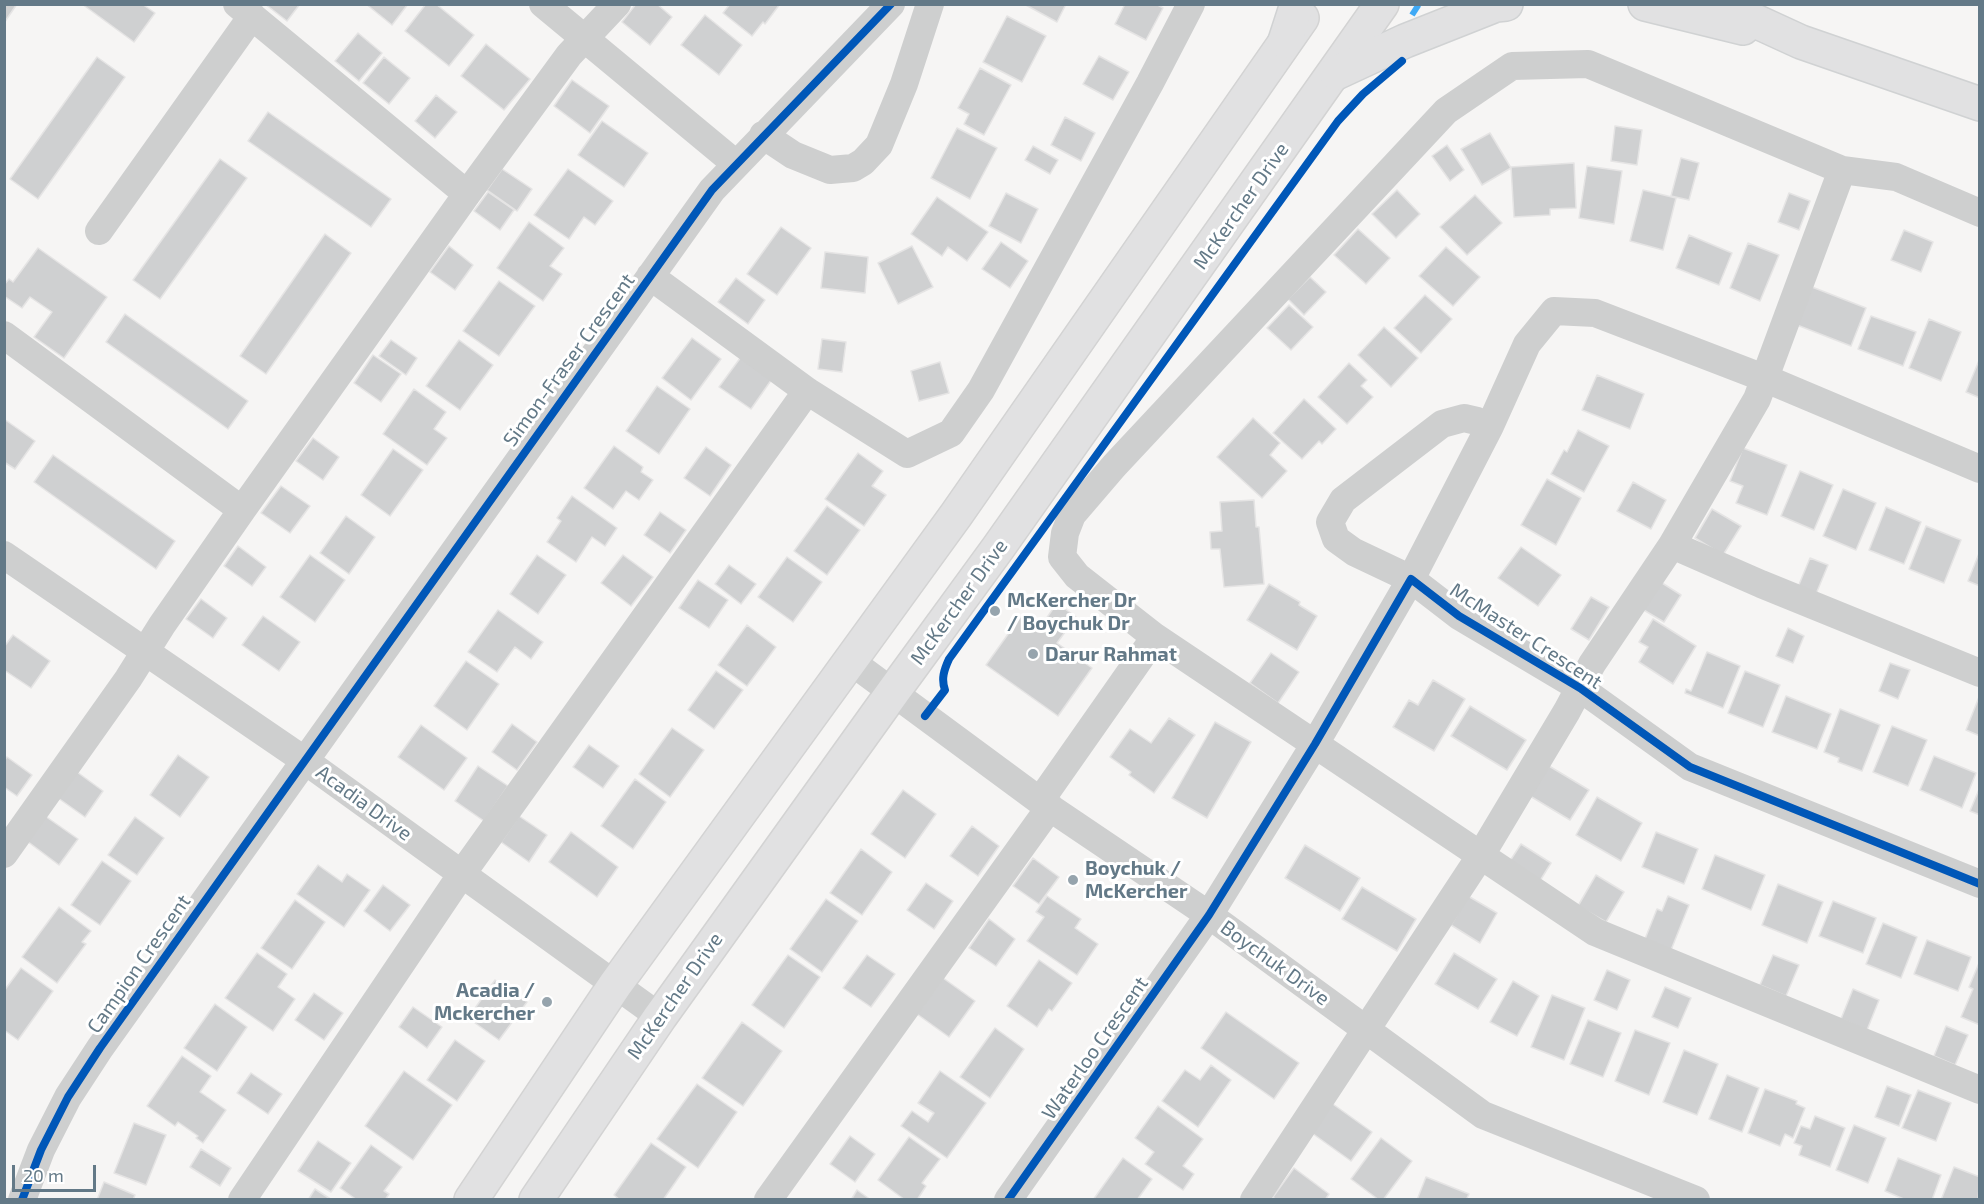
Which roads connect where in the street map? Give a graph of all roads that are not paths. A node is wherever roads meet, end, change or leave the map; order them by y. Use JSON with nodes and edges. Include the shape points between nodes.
{"nodes":[{"id":1,"x":543,"y":4,"type":"edge"},
{"id":2,"x":617,"y":4,"type":"edge"},
{"id":3,"x":891,"y":4,"type":"edge"},
{"id":4,"x":930,"y":4,"type":"edge"},
{"id":5,"x":1191,"y":4,"type":"edge"},
{"id":6,"x":1297,"y":4,"type":"edge"},
{"id":7,"x":1312,"y":4,"type":"edge"},
{"id":8,"x":1382,"y":4,"type":"edge"},
{"id":9,"x":1506,"y":4,"type":"edge"},
{"id":10,"x":1645,"y":4,"type":"edge"},
{"id":11,"x":1718,"y":4,"type":"edge"},
{"id":12,"x":244,"y":10,"type":"edge"},
{"id":13,"x":584,"y":38,"type":"junction"},
{"id":14,"x":1285,"y":41,"type":"junction"},
{"id":15,"x":1801,"y":42,"type":"junction"},
{"id":16,"x":1336,"y":73,"type":"junction"},
{"id":17,"x":1980,"y":104,"type":"edge"},
{"id":18,"x":763,"y":135,"type":"junction"},
{"id":19,"x":736,"y":164,"type":"junction"},
{"id":20,"x":1842,"y":170,"type":"junction"},
{"id":21,"x":467,"y":194,"type":"junction"},
{"id":22,"x":1980,"y":213,"type":"edge"},
{"id":23,"x":99,"y":231,"type":"dead end"},
{"id":24,"x":650,"y":276,"type":"junction"},
{"id":25,"x":4,"y":334,"type":"edge"},
{"id":26,"x":1764,"y":378,"type":"junction"},
{"id":27,"x":807,"y":391,"type":"junction"},
{"id":28,"x":1490,"y":426,"type":"junction"},
{"id":29,"x":1980,"y":469,"type":"edge"},
{"id":30,"x":242,"y":510,"type":"junction"},
{"id":31,"x":1672,"y":545,"type":"junction"},
{"id":32,"x":6,"y":559,"type":"edge"},
{"id":33,"x":1411,"y":579,"type":"junction"},
{"id":34,"x":1155,"y":637,"type":"junction"},
{"id":35,"x":144,"y":651,"type":"junction"},
{"id":36,"x":849,"y":660,"type":"junction"},
{"id":37,"x":1980,"y":673,"type":"edge"},
{"id":38,"x":1580,"y":688,"type":"junction"},
{"id":39,"x":892,"y":692,"type":"junction"},
{"id":40,"x":1315,"y":744,"type":"junction"},
{"id":41,"x":304,"y":760,"type":"junction"},
{"id":42,"x":1045,"y":804,"type":"junction"},
{"id":43,"x":4,"y":854,"type":"edge"},
{"id":44,"x":1481,"y":855,"type":"junction"},
{"id":45,"x":461,"y":874,"type":"junction"},
{"id":46,"x":1980,"y":884,"type":"edge"},
{"id":47,"x":1209,"y":915,"type":"junction"},
{"id":48,"x":615,"y":985,"type":"junction"},
{"id":49,"x":660,"y":1017,"type":"junction"},
{"id":50,"x":1366,"y":1030,"type":"junction"},
{"id":51,"x":1980,"y":1090,"type":"edge"},
{"id":52,"x":1259,"y":1198,"type":"edge"},
{"id":53,"x":22,"y":1200,"type":"edge"},
{"id":54,"x":242,"y":1200,"type":"edge"},
{"id":55,"x":471,"y":1200,"type":"edge"},
{"id":56,"x":536,"y":1200,"type":"edge"},
{"id":57,"x":768,"y":1200,"type":"edge"},
{"id":58,"x":1008,"y":1200,"type":"edge"},
{"id":59,"x":1696,"y":1200,"type":"edge"}],
"edges":[{"from":1,"to":13,"type":"street"},
{"from":2,"to":13,"type":"street"},
{"from":3,"to":18,"type":"street","name":"Simon-Fraser Crescent"},
{"from":4,"to":18,"type":"street","via":[[879,145],[863,162],[853,168],[830,170]]},
{"from":5,"to":27,"type":"street","via":[[981,390],[951,433],[907,454]]},
{"from":6,"to":14,"type":"main road"},
{"from":7,"to":14,"type":"main road"},
{"from":8,"to":16,"type":"main road","name":"McKercher Drive"},
{"from":9,"to":16,"type":"main road","via":[[1405,41]]},
{"from":10,"to":15,"type":"main road"},
{"from":11,"to":15,"type":"main road"},
{"from":12,"to":21,"type":"street"},
{"from":12,"to":23,"type":"street"},
{"from":13,"to":19,"type":"street"},
{"from":13,"to":21,"type":"street"},
{"from":14,"to":36,"type":"main road","via":[[956,515]]},
{"from":15,"to":17,"type":"main road"},
{"from":16,"to":39,"type":"main road","name":"McKercher Drive"},
{"from":18,"to":19,"type":"street","name":"Simon-Fraser Crescent"},
{"from":19,"to":24,"type":"street","name":"Simon-Fraser Crescent","via":[[712,190]]},
{"from":20,"to":22,"type":"street","via":[[1896,177]]},
{"from":20,"to":26,"type":"street"},
{"from":20,"to":34,"type":"street","via":[[1588,64],[1512,66],[1446,111],[1072,515],[1062,557],[1077,576]]},
{"from":21,"to":30,"type":"street"},
{"from":24,"to":27,"type":"street"},
{"from":24,"to":41,"type":"street","name":"Simon-Fraser Crescent"},
{"from":25,"to":30,"type":"street"},
{"from":26,"to":28,"type":"street","via":[[1595,313],[1554,311],[1527,344]]},
{"from":26,"to":29,"type":"street"},
{"from":26,"to":31,"type":"street","via":[[1757,399]]},
{"from":27,"to":45,"type":"street"},
{"from":28,"to":33,"type":"street"},
{"from":28,"to":33,"type":"street","name":"McMaster Crescent","via":[[1464,418],[1442,424],[1343,500],[1330,522],[1336,539],[1345,546]]},
{"from":30,"to":35,"type":"street"},
{"from":31,"to":37,"type":"street"},
{"from":31,"to":38,"type":"street"},
{"from":32,"to":35,"type":"street","name":"Acadia Drive"},
{"from":33,"to":38,"type":"street","name":"McMaster Crescent","via":[[1459,616]]},
{"from":33,"to":40,"type":"street"},
{"from":34,"to":40,"type":"street"},
{"from":34,"to":42,"type":"street"},
{"from":35,"to":41,"type":"street","name":"Acadia Drive"},
{"from":35,"to":43,"type":"street"},
{"from":36,"to":39,"type":"street","name":"Boychuk Drive"},
{"from":36,"to":48,"type":"main road"},
{"from":38,"to":44,"type":"street"},
{"from":38,"to":46,"type":"street","name":"McMaster Crescent","via":[[1690,767]]},
{"from":39,"to":42,"type":"street","name":"Boychuk Drive"},
{"from":39,"to":49,"type":"main road","name":"McKercher Drive"},
{"from":40,"to":44,"type":"street"},
{"from":40,"to":47,"type":"street"},
{"from":41,"to":45,"type":"street","name":"Acadia Drive"},
{"from":41,"to":53,"type":"street","name":"Campion Crescent","via":[[68,1097],[41,1150]]},
{"from":42,"to":47,"type":"street","name":"Boychuk Drive"},
{"from":42,"to":57,"type":"street"},
{"from":44,"to":50,"type":"street"},
{"from":44,"to":51,"type":"street","via":[[1595,932]]},
{"from":45,"to":48,"type":"street","name":"Acadia Drive"},
{"from":45,"to":54,"type":"street"},
{"from":47,"to":50,"type":"street","name":"Boychuk Drive"},
{"from":47,"to":58,"type":"street","name":"Waterloo Crescent"},
{"from":48,"to":49,"type":"street","name":"Acadia Drive"},
{"from":48,"to":55,"type":"main road"},
{"from":49,"to":56,"type":"main road","name":"McKercher Drive"},
{"from":50,"to":52,"type":"street"},
{"from":50,"to":59,"type":"street","name":"Boychuk Drive","via":[[1483,1115]]}]}
